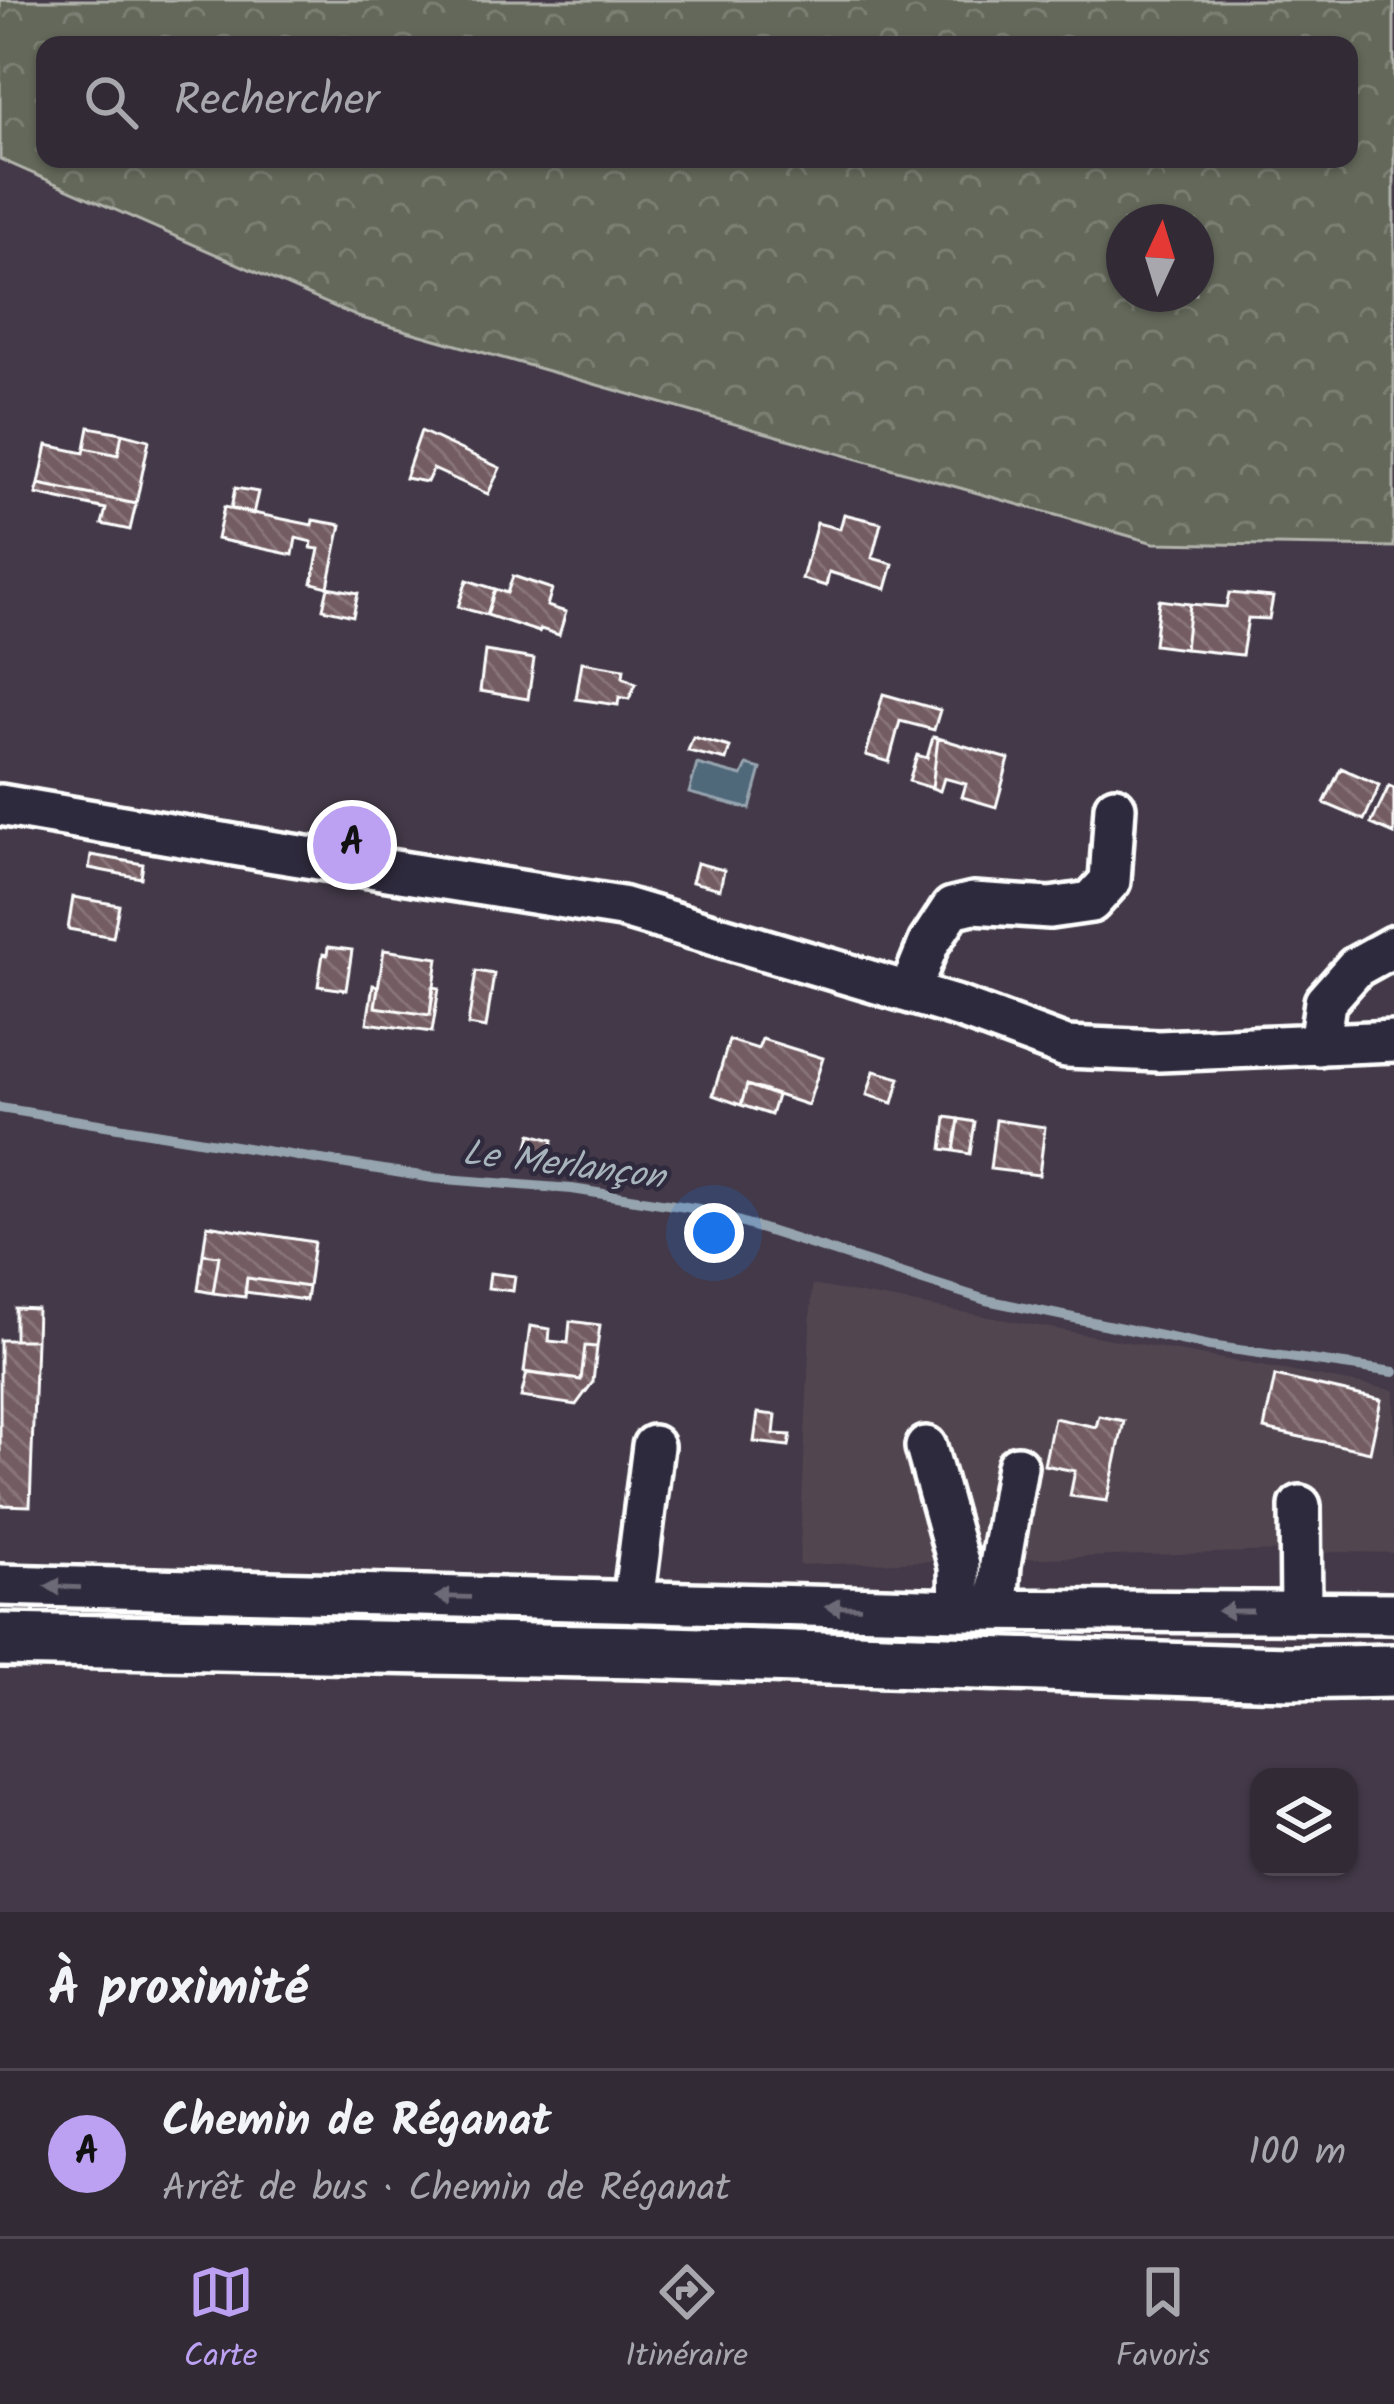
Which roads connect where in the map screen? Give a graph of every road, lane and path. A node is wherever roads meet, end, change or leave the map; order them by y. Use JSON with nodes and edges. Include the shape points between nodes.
{"nodes":[{"id":1,"x":0,"y":806,"type":"edge"},
{"id":2,"x":1115,"y":807,"type":"dead end"},
{"id":3,"x":1394,"y":946,"type":"edge"},
{"id":4,"x":909,"y":992,"type":"junction"},
{"id":5,"x":1394,"y":1041,"type":"edge"},
{"id":6,"x":1319,"y":1045,"type":"junction"},
{"id":7,"x":653,"y":1445,"type":"dead end"},
{"id":8,"x":926,"y":1447,"type":"dead end"},
{"id":9,"x":1017,"y":1466,"type":"dead end"},
{"id":10,"x":1300,"y":1506,"type":"dead end"},
{"id":11,"x":0,"y":1585,"type":"edge"},
{"id":12,"x":633,"y":1602,"type":"junction"},
{"id":13,"x":978,"y":1610,"type":"junction"},
{"id":14,"x":1301,"y":1611,"type":"junction"},
{"id":15,"x":1394,"y":1613,"type":"edge"},
{"id":16,"x":0,"y":1640,"type":"edge"},
{"id":17,"x":1394,"y":1671,"type":"edge"}],
"edges":[{"from":1,"to":4,"type":"street","via":[[621,907]]},
{"from":2,"to":4,"type":"street","via":[[1109,881],[1091,902],[952,908]]},
{"from":3,"to":6,"type":"street","via":[[1356,967],[1325,1002]]},
{"from":4,"to":6,"type":"street","via":[[1066,1047]]},
{"from":5,"to":6,"type":"street"},
{"from":7,"to":12,"type":"street"},
{"from":8,"to":13,"type":"street"},
{"from":9,"to":13,"type":"street","via":[[1000,1565]]},
{"from":10,"to":14,"type":"street"},
{"from":12,"to":11,"type":"street","one_way":true},
{"from":13,"to":12,"type":"street","one_way":true},
{"from":14,"to":13,"type":"street","one_way":true},
{"from":14,"to":15,"type":"street"},
{"from":16,"to":17,"type":"main road"}]}
